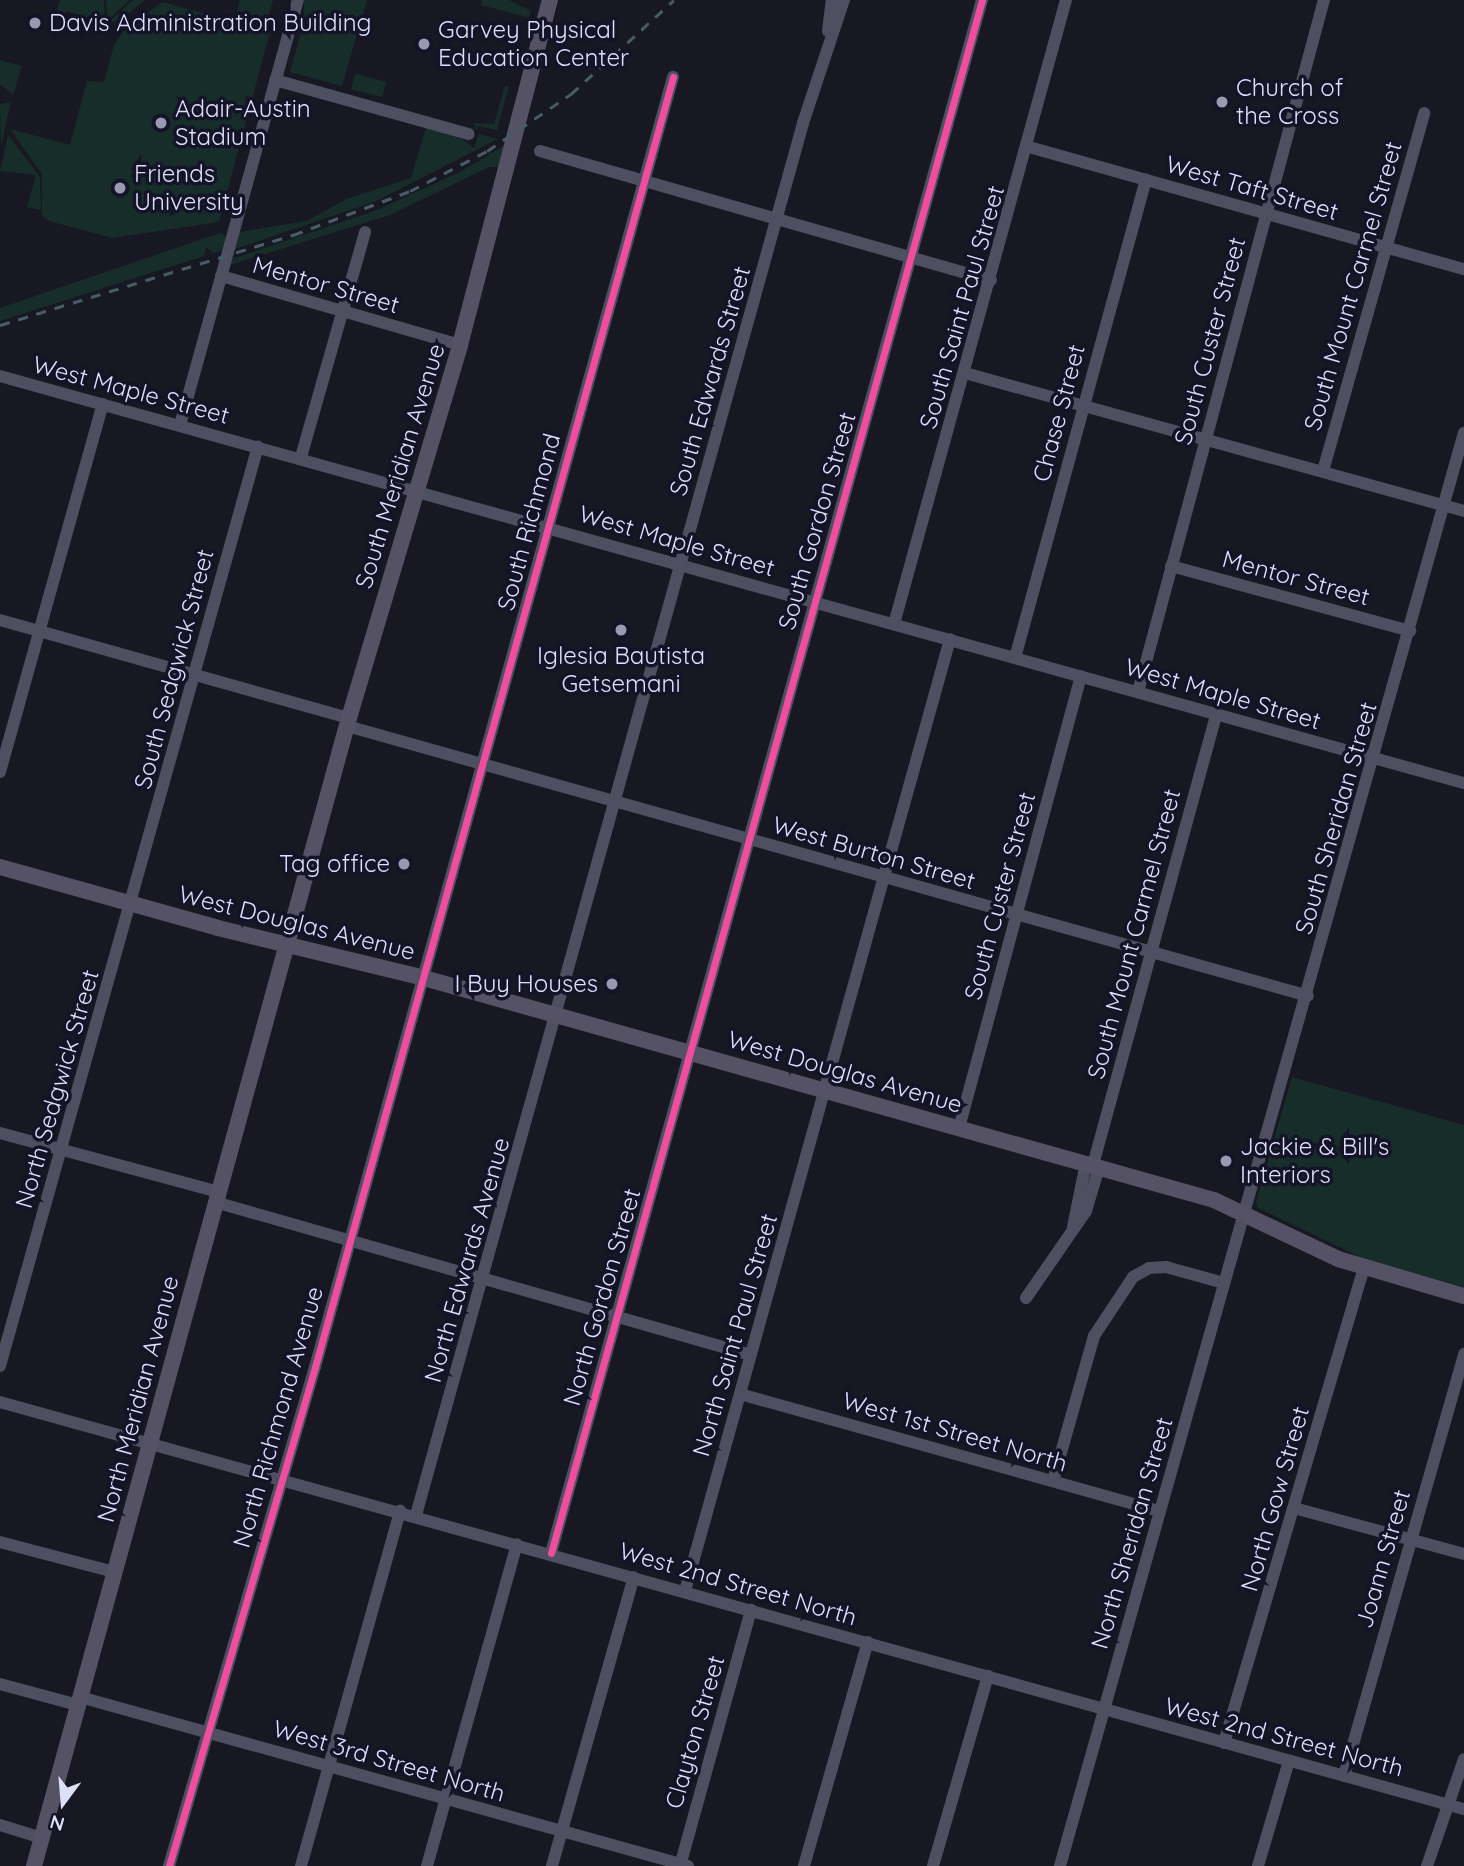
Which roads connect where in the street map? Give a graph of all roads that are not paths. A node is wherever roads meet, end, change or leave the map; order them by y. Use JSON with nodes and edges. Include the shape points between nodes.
{"nodes":[{"id":1,"x":298,"y":0,"type":"edge"},
{"id":2,"x":550,"y":0,"type":"edge"},
{"id":3,"x":832,"y":0,"type":"edge"},
{"id":4,"x":844,"y":0,"type":"edge"},
{"id":5,"x":982,"y":0,"type":"edge"},
{"id":6,"x":1066,"y":0,"type":"edge"},
{"id":7,"x":1324,"y":0,"type":"edge"},
{"id":8,"x":827,"y":42,"type":"junction"},
{"id":9,"x":673,"y":77,"type":"dead end"},
{"id":10,"x":275,"y":80,"type":"junction"},
{"id":11,"x":1424,"y":113,"type":"dead end"},
{"id":12,"x":469,"y":134,"type":"dead end"},
{"id":13,"x":1029,"y":147,"type":"junction"},
{"id":14,"x":540,"y":151,"type":"dead end"},
{"id":15,"x":1146,"y":180,"type":"junction"},
{"id":16,"x":643,"y":181,"type":"junction"},
{"id":17,"x":1266,"y":214,"type":"junction"},
{"id":18,"x":777,"y":219,"type":"junction"},
{"id":19,"x":365,"y":232,"type":"dead end"},
{"id":20,"x":1385,"y":247,"type":"junction"},
{"id":21,"x":911,"y":256,"type":"junction"},
{"id":22,"x":1464,"y":269,"type":"edge"},
{"id":23,"x":221,"y":276,"type":"junction"},
{"id":24,"x":991,"y":280,"type":"junction"},
{"id":25,"x":343,"y":312,"type":"junction"},
{"id":26,"x":460,"y":345,"type":"junction"},
{"id":27,"x":965,"y":373,"type":"junction"},
{"id":28,"x":0,"y":376,"type":"edge"},
{"id":29,"x":103,"y":404,"type":"junction"},
{"id":30,"x":1083,"y":405,"type":"junction"},
{"id":31,"x":180,"y":425,"type":"junction"},
{"id":32,"x":1464,"y":433,"type":"edge"},
{"id":33,"x":1206,"y":438,"type":"junction"},
{"id":34,"x":258,"y":446,"type":"junction"},
{"id":35,"x":301,"y":457,"type":"junction"},
{"id":36,"x":1322,"y":471,"type":"junction"},
{"id":37,"x":417,"y":489,"type":"junction"},
{"id":38,"x":1444,"y":505,"type":"junction"},
{"id":39,"x":1464,"y":511,"type":"edge"},
{"id":40,"x":548,"y":526,"type":"junction"},
{"id":41,"x":680,"y":563,"type":"junction"},
{"id":42,"x":1171,"y":566,"type":"junction"},
{"id":43,"x":814,"y":601,"type":"junction"},
{"id":44,"x":0,"y":620,"type":"edge"},
{"id":45,"x":894,"y":624,"type":"junction"},
{"id":46,"x":39,"y":631,"type":"junction"},
{"id":47,"x":1410,"y":631,"type":"junction"},
{"id":48,"x":950,"y":639,"type":"junction"},
{"id":49,"x":1015,"y":657,"type":"junction"},
{"id":50,"x":195,"y":673,"type":"junction"},
{"id":51,"x":1082,"y":676,"type":"junction"},
{"id":52,"x":1138,"y":692,"type":"junction"},
{"id":53,"x":1216,"y":715,"type":"junction"},
{"id":54,"x":348,"y":722,"type":"junction"},
{"id":55,"x":1375,"y":759,"type":"junction"},
{"id":56,"x":482,"y":765,"type":"junction"},
{"id":57,"x":0,"y":772,"type":"edge"},
{"id":58,"x":1464,"y":783,"type":"edge"},
{"id":59,"x":615,"y":803,"type":"junction"},
{"id":60,"x":748,"y":839,"type":"junction"},
{"id":61,"x":0,"y":867,"type":"edge"},
{"id":62,"x":883,"y":877,"type":"junction"},
{"id":63,"x":131,"y":904,"type":"junction"},
{"id":64,"x":1017,"y":915,"type":"junction"},
{"id":65,"x":288,"y":943,"type":"junction"},
{"id":66,"x":1150,"y":953,"type":"junction"},
{"id":67,"x":424,"y":978,"type":"junction"},
{"id":68,"x":1308,"y":996,"type":"junction"},
{"id":69,"x":557,"y":1015,"type":"junction"},
{"id":70,"x":691,"y":1052,"type":"junction"},
{"id":71,"x":825,"y":1090,"type":"junction"},
{"id":72,"x":959,"y":1128,"type":"junction"},
{"id":73,"x":0,"y":1133,"type":"edge"},
{"id":74,"x":62,"y":1150,"type":"junction"},
{"id":75,"x":1093,"y":1165,"type":"junction"},
{"id":76,"x":216,"y":1197,"type":"junction"},
{"id":77,"x":1245,"y":1212,"type":"junction"},
{"id":78,"x":349,"y":1241,"type":"junction"},
{"id":79,"x":1364,"y":1267,"type":"junction"},
{"id":80,"x":483,"y":1279,"type":"junction"},
{"id":81,"x":1224,"y":1283,"type":"junction"},
{"id":82,"x":1464,"y":1296,"type":"edge"},
{"id":83,"x":1026,"y":1298,"type":"dead end"},
{"id":84,"x":617,"y":1315,"type":"junction"},
{"id":85,"x":1464,"y":1354,"type":"edge"},
{"id":86,"x":751,"y":1355,"type":"junction"},
{"id":87,"x":0,"y":1367,"type":"edge"},
{"id":88,"x":740,"y":1394,"type":"junction"},
{"id":89,"x":0,"y":1402,"type":"edge"},
{"id":90,"x":149,"y":1443,"type":"junction"},
{"id":91,"x":281,"y":1478,"type":"junction"},
{"id":92,"x":1053,"y":1481,"type":"junction"},
{"id":93,"x":1294,"y":1508,"type":"junction"},
{"id":94,"x":400,"y":1511,"type":"junction"},
{"id":95,"x":1159,"y":1511,"type":"junction"},
{"id":96,"x":416,"y":1515,"type":"junction"},
{"id":97,"x":1410,"y":1540,"type":"junction"},
{"id":98,"x":0,"y":1542,"type":"edge"},
{"id":99,"x":517,"y":1544,"type":"junction"},
{"id":100,"x":551,"y":1553,"type":"junction"},
{"id":101,"x":1464,"y":1554,"type":"edge"},
{"id":102,"x":114,"y":1572,"type":"junction"},
{"id":103,"x":634,"y":1577,"type":"junction"},
{"id":104,"x":685,"y":1591,"type":"junction"},
{"id":105,"x":751,"y":1609,"type":"junction"},
{"id":106,"x":868,"y":1643,"type":"junction"},
{"id":107,"x":988,"y":1676,"type":"junction"},
{"id":108,"x":0,"y":1684,"type":"edge"},
{"id":109,"x":79,"y":1701,"type":"junction"},
{"id":110,"x":1105,"y":1709,"type":"junction"},
{"id":111,"x":206,"y":1732,"type":"junction"},
{"id":112,"x":1224,"y":1742,"type":"junction"},
{"id":113,"x":1464,"y":1759,"type":"edge"},
{"id":114,"x":1289,"y":1760,"type":"junction"},
{"id":115,"x":328,"y":1766,"type":"junction"},
{"id":116,"x":1344,"y":1776,"type":"junction"},
{"id":117,"x":446,"y":1799,"type":"junction"},
{"id":118,"x":1449,"y":1805,"type":"junction"},
{"id":119,"x":1464,"y":1809,"type":"edge"},
{"id":120,"x":0,"y":1825,"type":"edge"},
{"id":121,"x":561,"y":1831,"type":"junction"},
{"id":122,"x":42,"y":1838,"type":"junction"},
{"id":123,"x":683,"y":1865,"type":"edge"},
{"id":124,"x":34,"y":1866,"type":"edge"},
{"id":125,"x":169,"y":1866,"type":"edge"},
{"id":126,"x":300,"y":1866,"type":"edge"},
{"id":127,"x":426,"y":1866,"type":"edge"},
{"id":128,"x":552,"y":1866,"type":"edge"},
{"id":129,"x":804,"y":1866,"type":"edge"},
{"id":130,"x":933,"y":1866,"type":"edge"},
{"id":131,"x":1060,"y":1866,"type":"edge"},
{"id":132,"x":1258,"y":1866,"type":"edge"},
{"id":133,"x":1427,"y":1866,"type":"edge"}],
"edges":[{"from":1,"to":10,"type":"street"},
{"from":2,"to":26,"type":"main road","name":"South Meridian Avenue"},
{"from":3,"to":8,"type":"street"},
{"from":4,"to":8,"type":"street"},
{"from":5,"to":21,"type":"street","name":"South Gordon Street"},
{"from":6,"to":13,"type":"street","name":"South Saint Paul Street"},
{"from":7,"to":17,"type":"street","name":"South Custer Street"},
{"from":8,"to":18,"type":"street","name":"South Edwards Street"},
{"from":9,"to":16,"type":"street","name":"South Richmond"},
{"from":10,"to":12,"type":"street"},
{"from":10,"to":23,"type":"street"},
{"from":11,"to":20,"type":"street","name":"South Mount Carmel Street"},
{"from":13,"to":15,"type":"street","name":"West Taft Street"},
{"from":13,"to":24,"type":"street","name":"South Saint Paul Street"},
{"from":14,"to":16,"type":"street"},
{"from":15,"to":17,"type":"street","name":"West Taft Street"},
{"from":15,"to":30,"type":"street","name":"Chase Street"},
{"from":16,"to":18,"type":"street"},
{"from":16,"to":40,"type":"street","name":"South Richmond"},
{"from":17,"to":20,"type":"street","name":"West Taft Street"},
{"from":17,"to":33,"type":"street","name":"South Custer Street"},
{"from":18,"to":21,"type":"street"},
{"from":18,"to":41,"type":"street","name":"South Edwards Street"},
{"from":19,"to":25,"type":"street"},
{"from":20,"to":22,"type":"street","name":"West Taft Street"},
{"from":20,"to":36,"type":"street","name":"South Mount Carmel Street"},
{"from":21,"to":24,"type":"street"},
{"from":21,"to":43,"type":"street","name":"South Gordon Street"},
{"from":23,"to":25,"type":"street","name":"Mentor Street"},
{"from":23,"to":31,"type":"street"},
{"from":24,"to":27,"type":"street","name":"South Saint Paul Street"},
{"from":25,"to":26,"type":"street","name":"Mentor Street"},
{"from":25,"to":35,"type":"street"},
{"from":26,"to":37,"type":"main road","name":"South Meridian Avenue"},
{"from":27,"to":30,"type":"street"},
{"from":27,"to":45,"type":"street","name":"South Saint Paul Street"},
{"from":28,"to":29,"type":"street","name":"West Maple Street"},
{"from":29,"to":31,"type":"street","name":"West Maple Street"},
{"from":29,"to":46,"type":"street"},
{"from":30,"to":33,"type":"street"},
{"from":30,"to":49,"type":"street","name":"Chase Street"},
{"from":31,"to":34,"type":"street","name":"West Maple Street"},
{"from":32,"to":38,"type":"street","name":"South Sheridan Street"},
{"from":33,"to":36,"type":"street"},
{"from":33,"to":42,"type":"street","name":"South Custer Street"},
{"from":34,"to":35,"type":"street","name":"West Maple Street"},
{"from":34,"to":50,"type":"street","name":"South Sedgwick Street"},
{"from":35,"to":37,"type":"street","name":"West Maple Street"},
{"from":36,"to":38,"type":"street"},
{"from":37,"to":40,"type":"street","name":"West Maple Street"},
{"from":37,"to":54,"type":"main road","name":"South Meridian Avenue"},
{"from":38,"to":39,"type":"street"},
{"from":38,"to":47,"type":"street","name":"South Sheridan Street"},
{"from":40,"to":41,"type":"street","name":"West Maple Street"},
{"from":40,"to":56,"type":"street","name":"South Richmond"},
{"from":41,"to":43,"type":"street","name":"West Maple Street"},
{"from":41,"to":59,"type":"street","name":"South Edwards Street"},
{"from":42,"to":47,"type":"street","name":"Mentor Street"},
{"from":42,"to":52,"type":"street","name":"South Custer Street"},
{"from":43,"to":45,"type":"street","name":"West Maple Street"},
{"from":43,"to":60,"type":"street","name":"South Gordon Street"},
{"from":44,"to":46,"type":"street","name":"West Burton Street"},
{"from":45,"to":48,"type":"street","name":"West Maple Street"},
{"from":46,"to":50,"type":"street","name":"West Burton Street"},
{"from":46,"to":57,"type":"street"},
{"from":47,"to":55,"type":"street","name":"South Sheridan Street"},
{"from":48,"to":49,"type":"street","name":"West Maple Street"},
{"from":48,"to":62,"type":"street"},
{"from":49,"to":51,"type":"street","name":"West Maple Street"},
{"from":50,"to":54,"type":"street","name":"West Burton Street"},
{"from":50,"to":63,"type":"street","name":"South Sedgwick Street"},
{"from":51,"to":52,"type":"street","name":"West Maple Street"},
{"from":51,"to":64,"type":"street","name":"South Custer Street"},
{"from":52,"to":53,"type":"street","name":"West Maple Street"},
{"from":53,"to":55,"type":"street","name":"West Maple Street"},
{"from":53,"to":66,"type":"street","name":"South Mount Carmel Street"},
{"from":54,"to":56,"type":"street","name":"West Burton Street"},
{"from":54,"to":65,"type":"main road","name":"South Meridian Avenue"},
{"from":55,"to":58,"type":"street","name":"West Maple Street"},
{"from":55,"to":68,"type":"street","name":"South Sheridan Street"},
{"from":56,"to":59,"type":"street","name":"West Burton Street"},
{"from":56,"to":67,"type":"street","name":"South Richmond"},
{"from":59,"to":60,"type":"street","name":"West Burton Street"},
{"from":59,"to":69,"type":"street","name":"South Edwards Street"},
{"from":60,"to":62,"type":"street","name":"West Burton Street"},
{"from":60,"to":70,"type":"street","name":"South Gordon Street"},
{"from":61,"to":63,"type":"main road","name":"West Douglas Avenue"},
{"from":62,"to":64,"type":"street","name":"West Burton Street"},
{"from":62,"to":71,"type":"street"},
{"from":63,"to":65,"type":"main road","name":"West Douglas Avenue"},
{"from":63,"to":74,"type":"street","name":"North Sedgwick Street"},
{"from":64,"to":66,"type":"street","name":"West Burton Street"},
{"from":64,"to":72,"type":"street","name":"South Custer Street"},
{"from":65,"to":67,"type":"main road","name":"West Douglas Avenue"},
{"from":65,"to":76,"type":"main road","name":"North Meridian Avenue"},
{"from":66,"to":68,"type":"street","name":"West Burton Street"},
{"from":66,"to":75,"type":"street","name":"South Mount Carmel Street"},
{"from":67,"to":69,"type":"main road","name":"West Douglas Avenue"},
{"from":67,"to":78,"type":"street","name":"North Richmond Avenue"},
{"from":68,"to":77,"type":"street","name":"South Sheridan Street"},
{"from":69,"to":70,"type":"main road","name":"West Douglas Avenue"},
{"from":69,"to":80,"type":"street","name":"North Edwards Avenue"},
{"from":70,"to":71,"type":"main road","name":"West Douglas Avenue"},
{"from":70,"to":84,"type":"street","name":"North Gordon Street"},
{"from":71,"to":72,"type":"main road","name":"West Douglas Avenue"},
{"from":71,"to":86,"type":"street","name":"North Saint Paul Street"},
{"from":72,"to":75,"type":"main road","name":"West Douglas Avenue"},
{"from":73,"to":74,"type":"street"},
{"from":74,"to":76,"type":"street"},
{"from":74,"to":87,"type":"street","name":"North Sedgwick Street"},
{"from":75,"to":77,"type":"main road","name":"West Douglas Avenue"},
{"from":75,"to":83,"type":"street","name":"South Mount Carmel Street","via":[[1073,1227]]},
{"from":76,"to":78,"type":"street"},
{"from":76,"to":90,"type":"main road","name":"North Meridian Avenue"},
{"from":77,"to":79,"type":"main road","name":"West Douglas Avenue"},
{"from":77,"to":81,"type":"street","name":"North Sheridan Street"},
{"from":78,"to":80,"type":"street"},
{"from":78,"to":91,"type":"street","name":"North Richmond Avenue"},
{"from":79,"to":82,"type":"main road","name":"West Douglas Avenue"},
{"from":79,"to":93,"type":"street","name":"North Gow Street"},
{"from":80,"to":84,"type":"street"},
{"from":80,"to":96,"type":"street","name":"North Edwards Avenue"},
{"from":81,"to":92,"type":"street","via":[[1157,1267],[1133,1277],[1094,1335]]},
{"from":81,"to":95,"type":"street","name":"North Sheridan Street"},
{"from":84,"to":86,"type":"street"},
{"from":84,"to":100,"type":"street","name":"North Gordon Street"},
{"from":85,"to":97,"type":"street","name":"Joann Street"},
{"from":86,"to":88,"type":"street","name":"North Saint Paul Street"},
{"from":88,"to":92,"type":"street","name":"West 1st Street North"},
{"from":88,"to":104,"type":"street","name":"North Saint Paul Street"},
{"from":89,"to":90,"type":"street","name":"West 2nd Street North"},
{"from":90,"to":91,"type":"street","name":"West 2nd Street North"},
{"from":90,"to":102,"type":"main road","name":"North Meridian Avenue"},
{"from":91,"to":94,"type":"street","name":"West 2nd Street North"},
{"from":91,"to":111,"type":"street","name":"North Richmond Avenue"},
{"from":92,"to":95,"type":"street","name":"West 1st Street North"},
{"from":93,"to":97,"type":"street"},
{"from":93,"to":112,"type":"street","name":"North Gow Street"},
{"from":94,"to":96,"type":"street","name":"West 2nd Street North"},
{"from":94,"to":115,"type":"street"},
{"from":95,"to":110,"type":"street","name":"North Sheridan Street"},
{"from":96,"to":99,"type":"street","name":"West 2nd Street North"},
{"from":97,"to":101,"type":"street"},
{"from":97,"to":116,"type":"street","name":"Joann Street"},
{"from":98,"to":102,"type":"street"},
{"from":99,"to":100,"type":"street","name":"West 2nd Street North"},
{"from":99,"to":117,"type":"street"},
{"from":100,"to":103,"type":"street","name":"West 2nd Street North"},
{"from":102,"to":109,"type":"main road","name":"North Meridian Avenue"},
{"from":103,"to":104,"type":"street","name":"West 2nd Street North"},
{"from":103,"to":121,"type":"street"},
{"from":104,"to":105,"type":"street","name":"West 2nd Street North"},
{"from":105,"to":106,"type":"street","name":"West 2nd Street North"},
{"from":105,"to":123,"type":"street","name":"Clayton Street"},
{"from":106,"to":107,"type":"street","name":"West 2nd Street North"},
{"from":106,"to":129,"type":"street"},
{"from":107,"to":110,"type":"street","name":"West 2nd Street North"},
{"from":107,"to":130,"type":"street"},
{"from":108,"to":109,"type":"street","name":"West 3rd Street North"},
{"from":109,"to":111,"type":"street","name":"West 3rd Street North"},
{"from":109,"to":122,"type":"main road","name":"North Meridian Avenue"},
{"from":110,"to":112,"type":"street","name":"West 2nd Street North"},
{"from":110,"to":131,"type":"street","name":"North Sheridan Street"},
{"from":111,"to":115,"type":"street","name":"West 3rd Street North"},
{"from":111,"to":125,"type":"street","name":"North Richmond Avenue"},
{"from":112,"to":114,"type":"street","name":"West 2nd Street North"},
{"from":113,"to":118,"type":"street"},
{"from":114,"to":116,"type":"street","name":"West 2nd Street North"},
{"from":114,"to":132,"type":"street"},
{"from":115,"to":117,"type":"street","name":"West 3rd Street North"},
{"from":115,"to":126,"type":"street"},
{"from":116,"to":118,"type":"street","name":"West 2nd Street North"},
{"from":117,"to":121,"type":"street","name":"West 3rd Street North"},
{"from":117,"to":127,"type":"street"},
{"from":118,"to":119,"type":"street","name":"West 2nd Street North"},
{"from":118,"to":133,"type":"street"},
{"from":120,"to":122,"type":"street"},
{"from":121,"to":123,"type":"street","name":"West 3rd Street North"},
{"from":121,"to":128,"type":"street"},
{"from":122,"to":124,"type":"main road","name":"North Meridian Avenue"}]}
